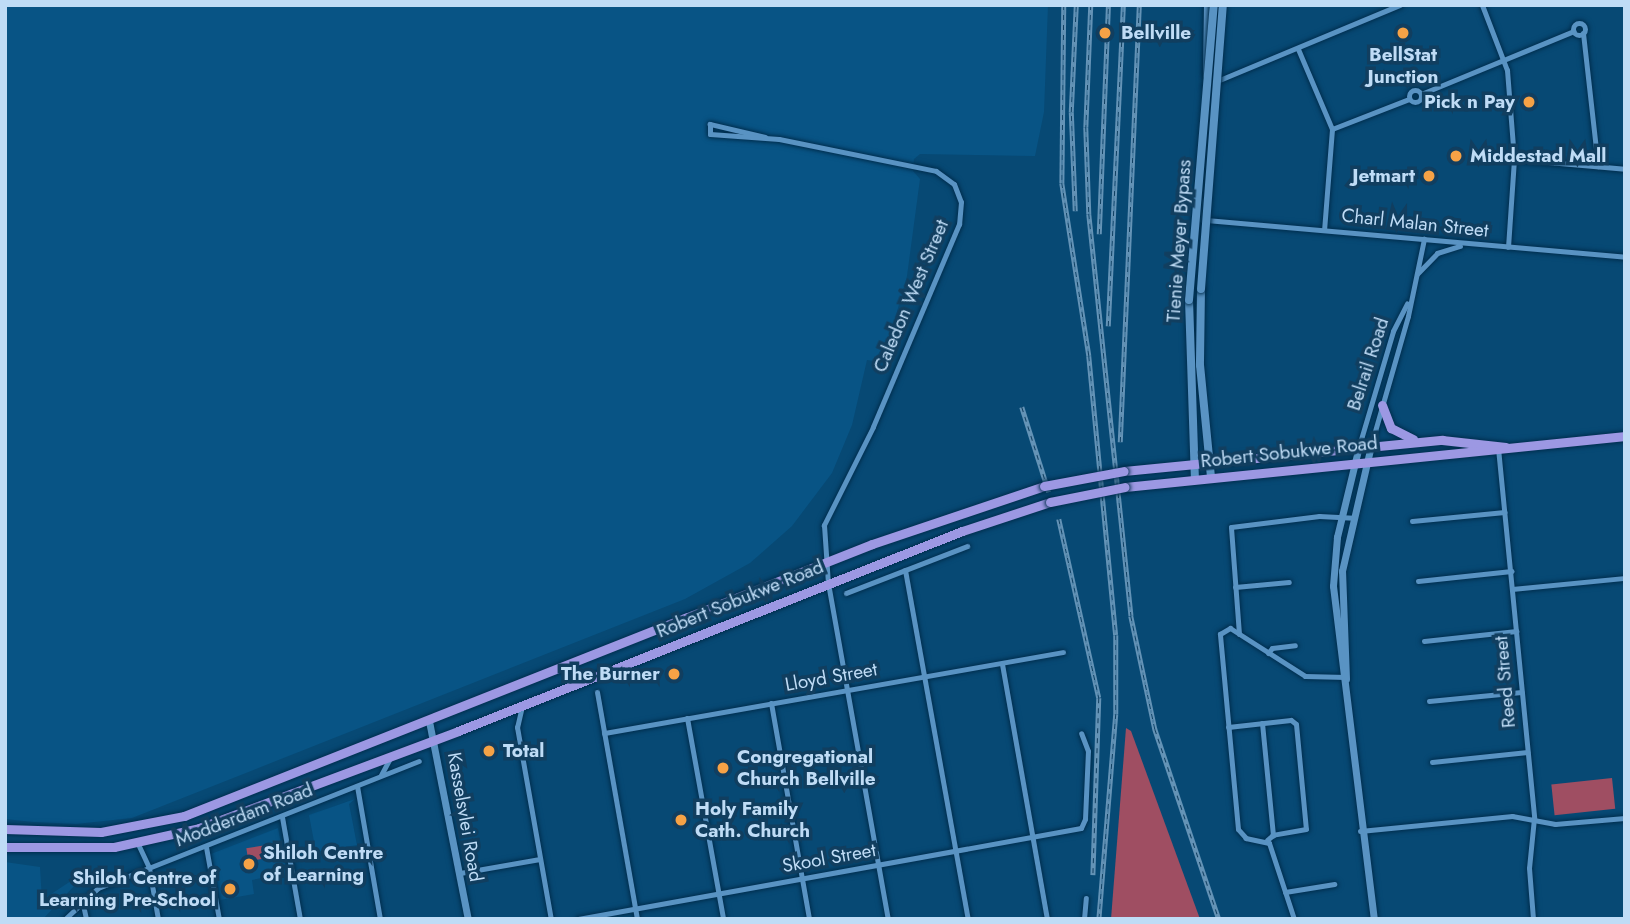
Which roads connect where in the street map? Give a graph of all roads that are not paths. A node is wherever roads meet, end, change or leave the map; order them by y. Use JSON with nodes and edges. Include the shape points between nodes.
{"nodes":[{"id":1,"x":1206,"y":5,"type":"edge"},
{"id":2,"x":1214,"y":5,"type":"edge"},
{"id":3,"x":1222,"y":5,"type":"edge"},
{"id":4,"x":1399,"y":5,"type":"edge"},
{"id":5,"x":1482,"y":5,"type":"edge"},
{"id":6,"x":1574,"y":31,"type":"junction"},
{"id":7,"x":1583,"y":33,"type":"junction"},
{"id":8,"x":1298,"y":49,"type":"junction"},
{"id":9,"x":1504,"y":60,"type":"junction"},
{"id":10,"x":1215,"y":82,"type":"junction"},
{"id":11,"x":1205,"y":86,"type":"junction"},
{"id":12,"x":1332,"y":129,"type":"junction"},
{"id":13,"x":765,"y":137,"type":"junction"},
{"id":14,"x":1514,"y":159,"type":"junction"},
{"id":15,"x":1598,"y":166,"type":"junction"},
{"id":16,"x":1625,"y":169,"type":"edge"},
{"id":17,"x":1202,"y":219,"type":"junction"},
{"id":18,"x":1324,"y":230,"type":"junction"},
{"id":19,"x":1423,"y":239,"type":"junction"},
{"id":20,"x":1463,"y":245,"type":"junction"},
{"id":21,"x":1508,"y":247,"type":"junction"},
{"id":22,"x":1625,"y":257,"type":"edge"},
{"id":23,"x":1416,"y":275,"type":"junction"},
{"id":24,"x":1409,"y":300,"type":"junction"},
{"id":25,"x":1382,"y":405,"type":"junction"},
{"id":26,"x":1625,"y":428,"type":"edge"},
{"id":27,"x":1620,"y":435,"type":"edge"},
{"id":28,"x":1422,"y":441,"type":"junction"},
{"id":29,"x":1371,"y":445,"type":"junction"},
{"id":30,"x":1359,"y":446,"type":"junction"},
{"id":31,"x":1500,"y":447,"type":"junction"},
{"id":32,"x":1208,"y":461,"type":"junction"},
{"id":33,"x":1368,"y":461,"type":"junction"},
{"id":34,"x":1355,"y":462,"type":"junction"},
{"id":35,"x":1194,"y":463,"type":"junction"},
{"id":36,"x":1211,"y":477,"type":"junction"},
{"id":37,"x":1195,"y":478,"type":"junction"},
{"id":38,"x":1505,"y":512,"type":"junction"},
{"id":39,"x":1342,"y":516,"type":"junction"},
{"id":40,"x":1353,"y":518,"type":"junction"},
{"id":41,"x":1412,"y":521,"type":"dead end"},
{"id":42,"x":967,"y":546,"type":"dead end"},
{"id":43,"x":828,"y":562,"type":"junction"},
{"id":44,"x":905,"y":570,"type":"junction"},
{"id":45,"x":1510,"y":571,"type":"junction"},
{"id":46,"x":1625,"y":578,"type":"edge"},
{"id":47,"x":1418,"y":581,"type":"dead end"},
{"id":48,"x":1289,"y":582,"type":"dead end"},
{"id":49,"x":828,"y":583,"type":"junction"},
{"id":50,"x":1235,"y":587,"type":"junction"},
{"id":51,"x":1512,"y":589,"type":"junction"},
{"id":52,"x":846,"y":593,"type":"dead end"},
{"id":53,"x":1516,"y":631,"type":"junction"},
{"id":54,"x":1239,"y":634,"type":"junction"},
{"id":55,"x":1424,"y":641,"type":"dead end"},
{"id":56,"x":1295,"y":645,"type":"dead end"},
{"id":57,"x":1063,"y":652,"type":"dead end"},
{"id":58,"x":1268,"y":653,"type":"junction"},
{"id":59,"x":1002,"y":664,"type":"junction"},
{"id":60,"x":924,"y":677,"type":"junction"},
{"id":61,"x":1344,"y":677,"type":"junction"},
{"id":62,"x":847,"y":690,"type":"junction"},
{"id":63,"x":597,"y":691,"type":"dead end"},
{"id":64,"x":1522,"y":692,"type":"junction"},
{"id":65,"x":1429,"y":701,"type":"dead end"},
{"id":66,"x":771,"y":703,"type":"junction"},
{"id":67,"x":523,"y":705,"type":"junction"},
{"id":68,"x":687,"y":718,"type":"junction"},
{"id":69,"x":429,"y":721,"type":"junction"},
{"id":70,"x":1262,"y":723,"type":"junction"},
{"id":71,"x":1228,"y":727,"type":"junction"},
{"id":72,"x":604,"y":733,"type":"junction"},
{"id":73,"x":1082,"y":733,"type":"dead end"},
{"id":74,"x":435,"y":739,"type":"junction"},
{"id":75,"x":1527,"y":751,"type":"junction"},
{"id":76,"x":391,"y":756,"type":"junction"},
{"id":77,"x":419,"y":761,"type":"dead end"},
{"id":78,"x":1432,"y":762,"type":"dead end"},
{"id":79,"x":379,"y":778,"type":"junction"},
{"id":80,"x":357,"y":786,"type":"junction"},
{"id":81,"x":282,"y":817,"type":"junction"},
{"id":82,"x":1625,"y":818,"type":"edge"},
{"id":83,"x":1533,"y":821,"type":"junction"},
{"id":84,"x":5,"y":829,"type":"edge"},
{"id":85,"x":1360,"y":831,"type":"junction"},
{"id":86,"x":1273,"y":835,"type":"junction"},
{"id":87,"x":1033,"y":837,"type":"junction"},
{"id":88,"x":1268,"y":840,"type":"junction"},
{"id":89,"x":138,"y":844,"type":"junction"},
{"id":90,"x":206,"y":846,"type":"junction"},
{"id":91,"x":5,"y":847,"type":"edge"},
{"id":92,"x":956,"y":852,"type":"junction"},
{"id":93,"x":540,"y":859,"type":"junction"},
{"id":94,"x":878,"y":865,"type":"junction"},
{"id":95,"x":149,"y":868,"type":"junction"},
{"id":96,"x":460,"y":873,"type":"junction"},
{"id":97,"x":802,"y":878,"type":"junction"},
{"id":98,"x":1334,"y":884,"type":"dead end"},
{"id":99,"x":1285,"y":892,"type":"junction"},
{"id":100,"x":719,"y":894,"type":"junction"},
{"id":101,"x":1086,"y":898,"type":"dead end"},
{"id":102,"x":82,"y":900,"type":"junction"},
{"id":103,"x":635,"y":908,"type":"junction"},
{"id":104,"x":65,"y":919,"type":"edge"},
{"id":105,"x":86,"y":919,"type":"edge"},
{"id":106,"x":158,"y":919,"type":"edge"},
{"id":107,"x":219,"y":919,"type":"edge"},
{"id":108,"x":300,"y":919,"type":"edge"},
{"id":109,"x":380,"y":919,"type":"edge"},
{"id":110,"x":468,"y":919,"type":"edge"},
{"id":111,"x":551,"y":919,"type":"edge"},
{"id":112,"x":578,"y":919,"type":"edge"},
{"id":113,"x":637,"y":919,"type":"edge"},
{"id":114,"x":723,"y":919,"type":"edge"},
{"id":115,"x":808,"y":919,"type":"edge"},
{"id":116,"x":888,"y":919,"type":"edge"},
{"id":117,"x":968,"y":919,"type":"edge"},
{"id":118,"x":1047,"y":919,"type":"edge"},
{"id":119,"x":1084,"y":919,"type":"edge"},
{"id":120,"x":1294,"y":919,"type":"edge"},
{"id":121,"x":1374,"y":919,"type":"edge"},
{"id":122,"x":1532,"y":919,"type":"edge"}],
"edges":[{"from":1,"to":11,"type":"street","name":"Charl Malan Street"},
{"from":2,"to":35,"type":"main road","name":"Tienie Meyer Bypass","bridge":true,"via":[[1189,300]]},
{"from":3,"to":10,"type":"street"},
{"from":3,"to":32,"type":"main road","name":"Tienie Meyer Bypass","bridge":true,"via":[[1198,333]]},
{"from":4,"to":8,"type":"street"},
{"from":5,"to":9,"type":"street"},
{"from":6,"to":7,"type":"street"},
{"from":6,"to":7,"type":"street","via":[[1580,23],[1585,27]]},
{"from":6,"to":9,"type":"street"},
{"from":7,"to":15,"type":"street"},
{"from":8,"to":10,"type":"street"},
{"from":8,"to":12,"type":"street"},
{"from":9,"to":12,"type":"street","via":[[1421,94],[1413,90],[1409,99]]},
{"from":9,"to":14,"type":"street"},
{"from":10,"to":11,"type":"street"},
{"from":10,"to":17,"type":"street"},
{"from":11,"to":17,"type":"street","name":"Charl Malan Street","via":[[1194,218]]},
{"from":12,"to":18,"type":"street"},
{"from":13,"to":13,"type":"street","via":[[710,124],[710,134]]},
{"from":13,"to":43,"type":"street","name":"Caledon West Street","via":[[936,170],[954,184],[961,202],[961,217],[873,426],[825,518]]},
{"from":14,"to":15,"type":"street"},
{"from":14,"to":21,"type":"street"},
{"from":15,"to":16,"type":"street"},
{"from":17,"to":18,"type":"street","name":"Charl Malan Street"},
{"from":18,"to":19,"type":"street","name":"Charl Malan Street"},
{"from":19,"to":20,"type":"street","name":"Charl Malan Street"},
{"from":19,"to":23,"type":"street","name":"Belrail Road"},
{"from":20,"to":21,"type":"street","name":"Charl Malan Street"},
{"from":20,"to":23,"type":"street","via":[[1437,253]]},
{"from":21,"to":22,"type":"street","name":"Charl Malan Street"},
{"from":23,"to":24,"type":"street","name":"Belrail Road"},
{"from":24,"to":25,"type":"street","name":"Belrail Road"},
{"from":24,"to":30,"type":"street","name":"Belrail Road","via":[[1393,331]]},
{"from":25,"to":28,"type":"main road","via":[[1395,433]]},
{"from":25,"to":29,"type":"street","name":"Belrail Road"},
{"from":26,"to":27,"type":"main road","name":"Robert Sobukwe Road"},
{"from":27,"to":31,"type":"main road","name":"Robert Sobukwe Road"},
{"from":28,"to":29,"type":"main road","name":"Robert Sobukwe Road"},
{"from":28,"to":31,"type":"main road","name":"Robert Sobukwe Road"},
{"from":29,"to":30,"type":"main road","name":"Robert Sobukwe Road"},
{"from":29,"to":33,"type":"street","name":"Belrail Road"},
{"from":30,"to":32,"type":"main road","name":"Robert Sobukwe Road"},
{"from":30,"to":34,"type":"street","name":"Belrail Road"},
{"from":31,"to":33,"type":"main road","name":"Robert Sobukwe Road"},
{"from":31,"to":38,"type":"street","name":"Reed Street"},
{"from":32,"to":35,"type":"main road","name":"Robert Sobukwe Road"},
{"from":32,"to":36,"type":"main road","name":"Tienie Meyer Bypass"},
{"from":33,"to":34,"type":"main road","name":"Robert Sobukwe Road"},
{"from":33,"to":40,"type":"street","name":"Belrail Road"},
{"from":34,"to":36,"type":"main road","name":"Robert Sobukwe Road"},
{"from":34,"to":39,"type":"street","name":"Belrail Road"},
{"from":35,"to":37,"type":"main road","name":"Tienie Meyer Bypass"},
{"from":35,"to":43,"type":"main road","name":"Robert Sobukwe Road","bridge":true,"via":[[1044,486],[976,506]]},
{"from":36,"to":37,"type":"main road","name":"Robert Sobukwe Road"},
{"from":37,"to":49,"type":"main road","name":"Robert Sobukwe Road","bridge":true,"via":[[1050,502]]},
{"from":38,"to":41,"type":"street"},
{"from":38,"to":45,"type":"street","name":"Reed Street"},
{"from":39,"to":40,"type":"street"},
{"from":39,"to":50,"type":"street","via":[[1232,526]]},
{"from":39,"to":61,"type":"street","name":"Belrail Road","via":[[1333,586]]},
{"from":40,"to":61,"type":"street","name":"Belrail Road","via":[[1342,571]]},
{"from":42,"to":44,"type":"street"},
{"from":43,"to":49,"type":"street"},
{"from":43,"to":69,"type":"main road","name":"Robert Sobukwe Road"},
{"from":44,"to":52,"type":"street"},
{"from":44,"to":60,"type":"street"},
{"from":45,"to":47,"type":"street"},
{"from":45,"to":51,"type":"street","name":"Reed Street"},
{"from":46,"to":51,"type":"street"},
{"from":48,"to":50,"type":"street"},
{"from":49,"to":62,"type":"street"},
{"from":49,"to":67,"type":"main road","name":"Robert Sobukwe Road"},
{"from":50,"to":54,"type":"street"},
{"from":51,"to":53,"type":"street","name":"Reed Street"},
{"from":53,"to":55,"type":"street"},
{"from":53,"to":64,"type":"street","name":"Reed Street"},
{"from":54,"to":58,"type":"street"},
{"from":54,"to":71,"type":"street","via":[[1227,628],[1219,637]]},
{"from":56,"to":58,"type":"street","via":[[1272,648]]},
{"from":57,"to":59,"type":"street","name":"Lloyd Street"},
{"from":58,"to":61,"type":"street","via":[[1305,677]]},
{"from":59,"to":60,"type":"street","name":"Lloyd Street"},
{"from":59,"to":87,"type":"street"},
{"from":60,"to":62,"type":"street","name":"Lloyd Street"},
{"from":60,"to":92,"type":"street"},
{"from":61,"to":85,"type":"street","name":"Belrail Road"},
{"from":62,"to":66,"type":"street","name":"Lloyd Street"},
{"from":62,"to":94,"type":"street"},
{"from":63,"to":72,"type":"street"},
{"from":64,"to":65,"type":"street"},
{"from":64,"to":75,"type":"street","name":"Reed Street"},
{"from":66,"to":68,"type":"street","name":"Lloyd Street"},
{"from":66,"to":97,"type":"street"},
{"from":67,"to":74,"type":"main road","name":"Robert Sobukwe Road"},
{"from":67,"to":93,"type":"street","via":[[517,727]]},
{"from":68,"to":72,"type":"street","name":"Lloyd Street"},
{"from":68,"to":100,"type":"street"},
{"from":69,"to":74,"type":"street","name":"Kasselsvlei Road"},
{"from":69,"to":84,"type":"main road","name":"Robert Sobukwe Road","via":[[174,819],[93,833]]},
{"from":70,"to":71,"type":"street"},
{"from":70,"to":86,"type":"street"},
{"from":70,"to":86,"type":"street","via":[[1296,724],[1307,824],[1303,831]]},
{"from":71,"to":88,"type":"street","via":[[1238,829],[1246,838]]},
{"from":72,"to":103,"type":"street"},
{"from":73,"to":87,"type":"street","name":"Skool Street","via":[[1088,751],[1083,823],[1073,830]]},
{"from":74,"to":76,"type":"main road","name":"Robert Sobukwe Road"},
{"from":74,"to":96,"type":"street","name":"Kasselsvlei Road"},
{"from":75,"to":78,"type":"street"},
{"from":75,"to":83,"type":"street","name":"Reed Street"},
{"from":76,"to":79,"type":"street"},
{"from":76,"to":89,"type":"main road","name":"Robert Sobukwe Road","via":[[220,821]]},
{"from":77,"to":79,"type":"street","name":"Modderdam Road"},
{"from":79,"to":80,"type":"street","name":"Modderdam Road"},
{"from":80,"to":81,"type":"street","name":"Modderdam Road"},
{"from":80,"to":109,"type":"street"},
{"from":81,"to":90,"type":"street","name":"Modderdam Road"},
{"from":81,"to":108,"type":"street"},
{"from":82,"to":83,"type":"street","via":[[1555,824]]},
{"from":83,"to":85,"type":"street","via":[[1497,817]]},
{"from":83,"to":122,"type":"street","name":"Reed Street","via":[[1529,868]]},
{"from":85,"to":121,"type":"street","name":"Belrail Road"},
{"from":86,"to":88,"type":"street"},
{"from":87,"to":92,"type":"street","name":"Skool Street"},
{"from":87,"to":118,"type":"street"},
{"from":88,"to":99,"type":"street"},
{"from":89,"to":91,"type":"main road","name":"Robert Sobukwe Road","via":[[74,850]]},
{"from":89,"to":95,"type":"street"},
{"from":90,"to":95,"type":"street","name":"Modderdam Road"},
{"from":90,"to":107,"type":"street"},
{"from":92,"to":94,"type":"street","name":"Skool Street"},
{"from":92,"to":117,"type":"street"},
{"from":93,"to":96,"type":"street"},
{"from":93,"to":111,"type":"street"},
{"from":94,"to":97,"type":"street","name":"Skool Street"},
{"from":94,"to":116,"type":"street"},
{"from":95,"to":102,"type":"street","name":"Modderdam Road","via":[[98,888]]},
{"from":95,"to":106,"type":"street"},
{"from":96,"to":110,"type":"street","name":"Kasselsvlei Road"},
{"from":97,"to":100,"type":"street","name":"Skool Street"},
{"from":97,"to":115,"type":"street"},
{"from":98,"to":99,"type":"street"},
{"from":99,"to":120,"type":"street"},
{"from":100,"to":103,"type":"street","name":"Skool Street"},
{"from":100,"to":114,"type":"street"},
{"from":101,"to":119,"type":"street"},
{"from":102,"to":104,"type":"street","name":"Modderdam Road"},
{"from":102,"to":105,"type":"street"},
{"from":103,"to":112,"type":"street","name":"Skool Street"},
{"from":103,"to":113,"type":"street"}]}
